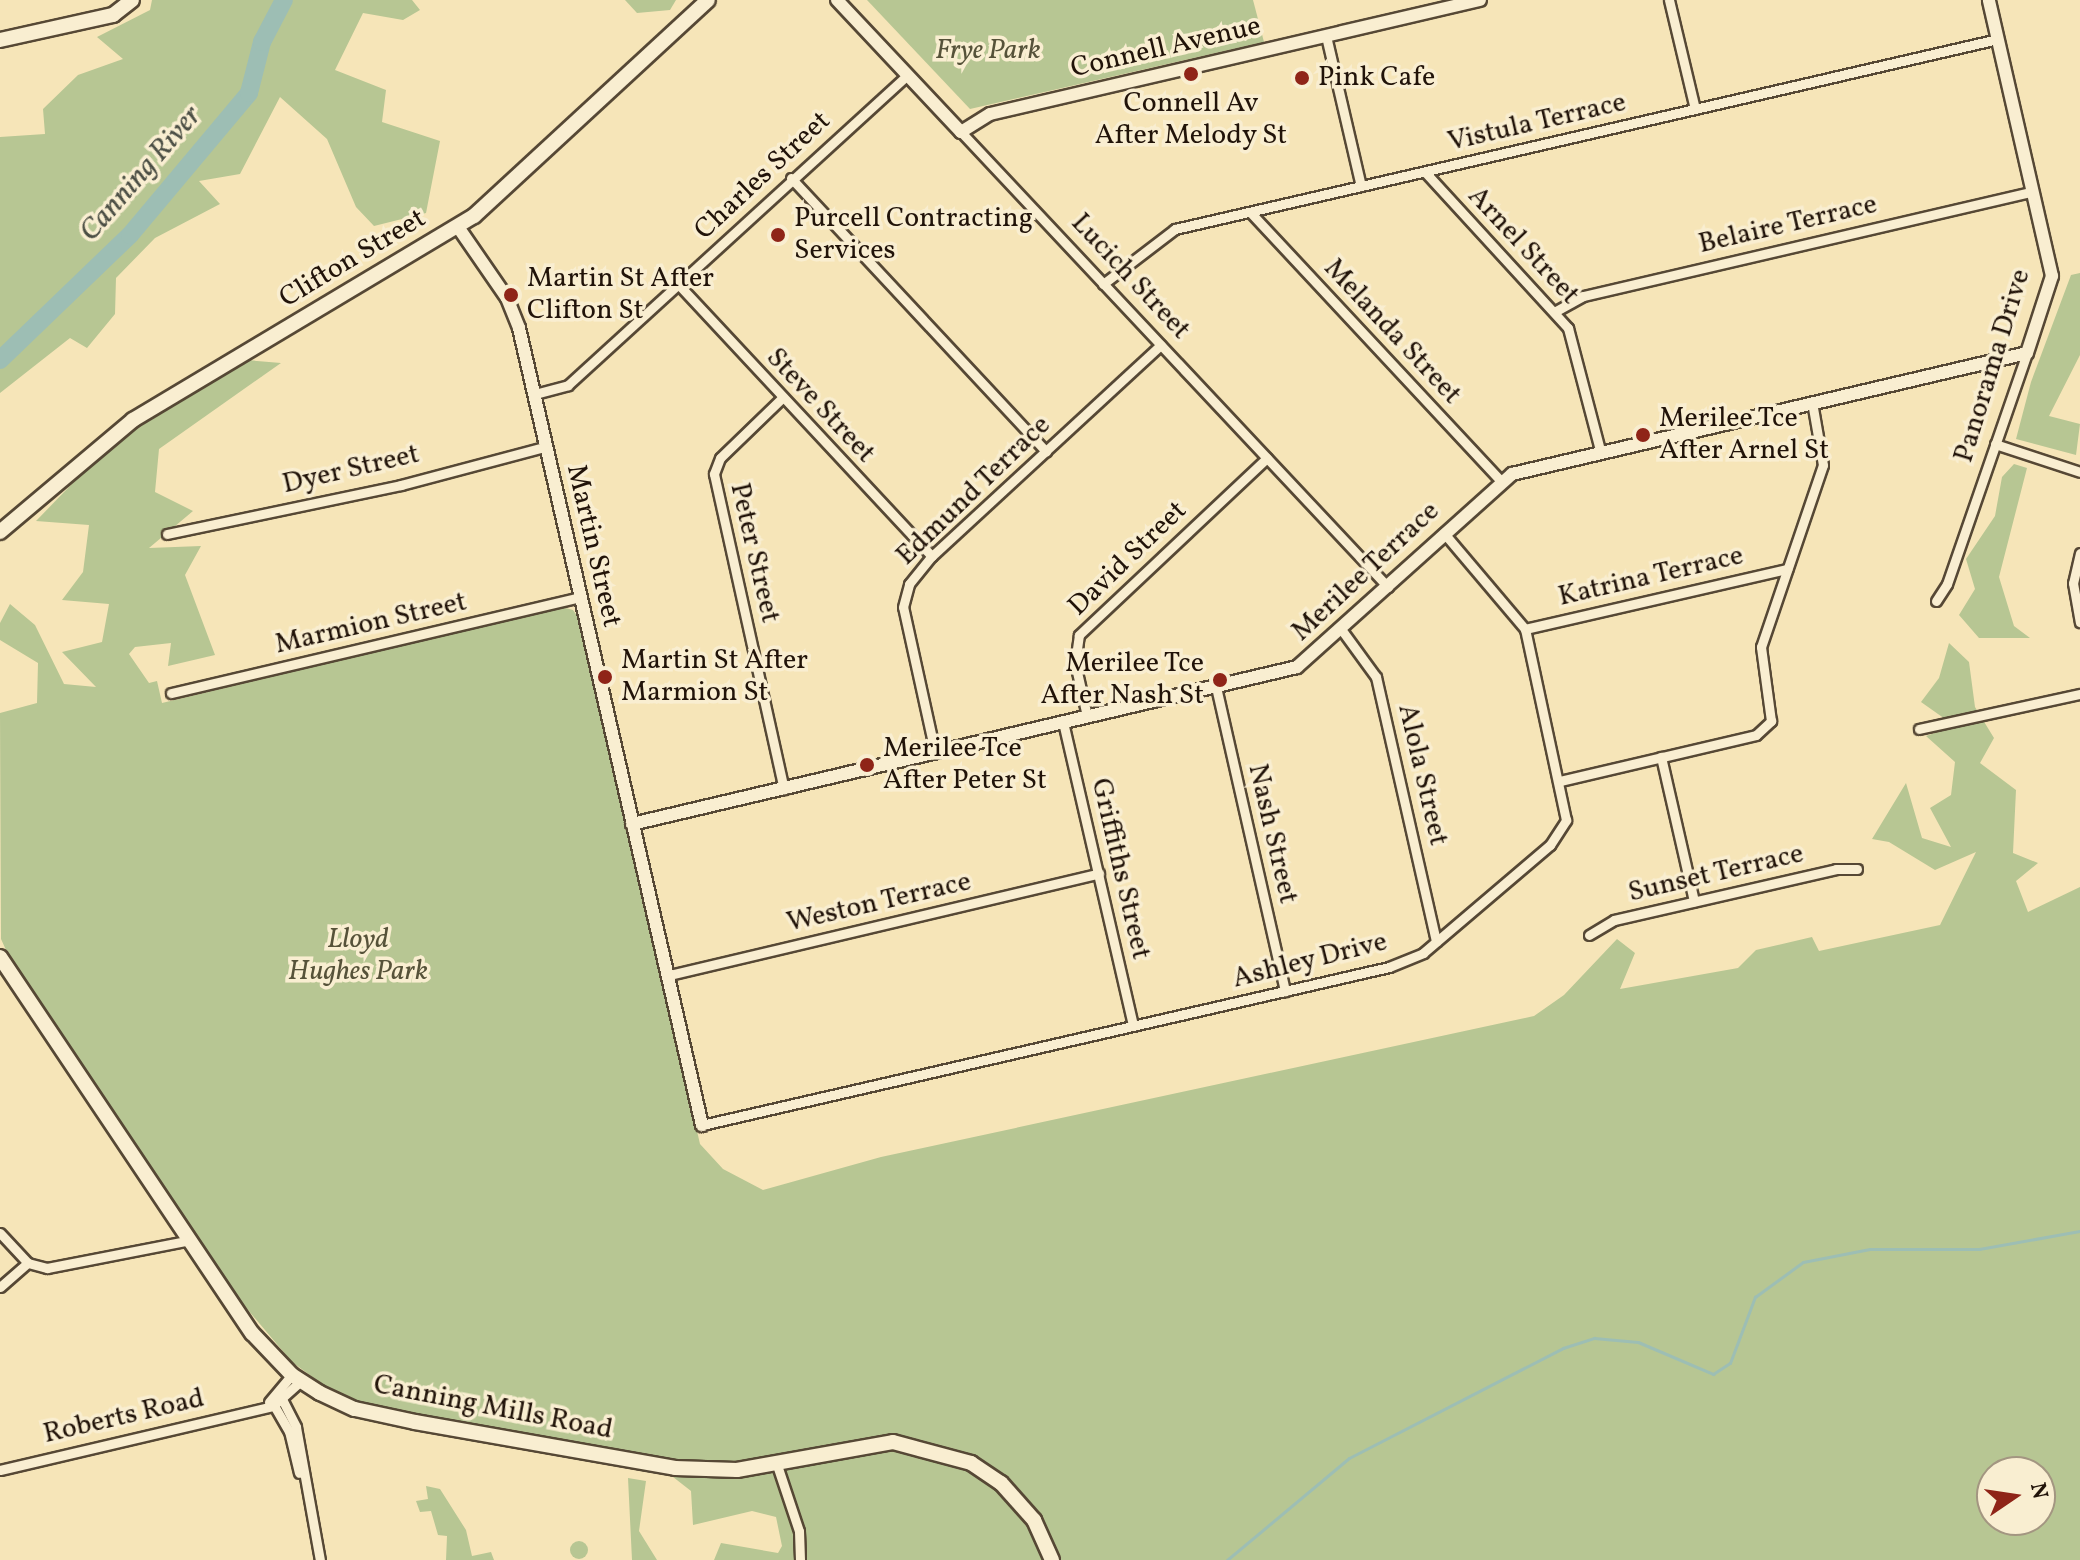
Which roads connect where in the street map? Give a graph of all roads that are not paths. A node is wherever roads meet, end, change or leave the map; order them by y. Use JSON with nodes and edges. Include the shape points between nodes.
{"nodes":[{"id":1,"x":132,"y":0,"type":"edge"},
{"id":2,"x":708,"y":0,"type":"edge"},
{"id":3,"x":837,"y":0,"type":"edge"},
{"id":4,"x":1480,"y":0,"type":"edge"},
{"id":5,"x":1669,"y":0,"type":"edge"},
{"id":6,"x":1989,"y":0,"type":"edge"},
{"id":7,"x":1326,"y":36,"type":"junction"},
{"id":8,"x":1998,"y":39,"type":"junction"},
{"id":9,"x":0,"y":40,"type":"edge"},
{"id":10,"x":908,"y":75,"type":"junction"},
{"id":11,"x":1695,"y":109,"type":"junction"},
{"id":12,"x":961,"y":132,"type":"junction"},
{"id":13,"x":1425,"y":172,"type":"junction"},
{"id":14,"x":791,"y":178,"type":"junction"},
{"id":15,"x":1361,"y":186,"type":"junction"},
{"id":16,"x":2033,"y":191,"type":"junction"},
{"id":17,"x":1251,"y":213,"type":"junction"},
{"id":18,"x":458,"y":227,"type":"junction"},
{"id":19,"x":678,"y":284,"type":"junction"},
{"id":20,"x":1103,"y":284,"type":"junction"},
{"id":21,"x":1556,"y":311,"type":"junction"},
{"id":22,"x":1161,"y":345,"type":"junction"},
{"id":23,"x":2027,"y":353,"type":"junction"},
{"id":24,"x":535,"y":394,"type":"junction"},
{"id":25,"x":782,"y":398,"type":"junction"},
{"id":26,"x":1812,"y":402,"type":"junction"},
{"id":27,"x":1995,"y":444,"type":"junction"},
{"id":28,"x":544,"y":447,"type":"junction"},
{"id":29,"x":1600,"y":450,"type":"junction"},
{"id":30,"x":1046,"y":451,"type":"junction"},
{"id":31,"x":1267,"y":458,"type":"junction"},
{"id":32,"x":2080,"y":472,"type":"edge"},
{"id":33,"x":1501,"y":481,"type":"junction"},
{"id":34,"x":0,"y":532,"type":"edge"},
{"id":35,"x":1444,"y":533,"type":"junction"},
{"id":36,"x":167,"y":534,"type":"dead end"},
{"id":37,"x":2080,"y":553,"type":"edge"},
{"id":38,"x":932,"y":556,"type":"junction"},
{"id":39,"x":1787,"y":569,"type":"junction"},
{"id":40,"x":1388,"y":587,"type":"junction"},
{"id":41,"x":581,"y":597,"type":"junction"},
{"id":42,"x":1936,"y":601,"type":"dead end"},
{"id":43,"x":2080,"y":622,"type":"edge"},
{"id":44,"x":1341,"y":629,"type":"junction"},
{"id":45,"x":1525,"y":629,"type":"junction"},
{"id":46,"x":1216,"y":687,"type":"junction"},
{"id":47,"x":171,"y":693,"type":"dead end"},
{"id":48,"x":2080,"y":694,"type":"edge"},
{"id":49,"x":1087,"y":716,"type":"junction"},
{"id":50,"x":1063,"y":722,"type":"junction"},
{"id":51,"x":1919,"y":729,"type":"dead end"},
{"id":52,"x":935,"y":752,"type":"junction"},
{"id":53,"x":1661,"y":757,"type":"junction"},
{"id":54,"x":1560,"y":781,"type":"junction"},
{"id":55,"x":784,"y":789,"type":"junction"},
{"id":56,"x":632,"y":824,"type":"junction"},
{"id":57,"x":1857,"y":869,"type":"dead end"},
{"id":58,"x":1099,"y":873,"type":"junction"},
{"id":59,"x":1694,"y":901,"type":"junction"},
{"id":60,"x":1589,"y":935,"type":"dead end"},
{"id":61,"x":1436,"y":941,"type":"junction"},
{"id":62,"x":0,"y":957,"type":"edge"},
{"id":63,"x":669,"y":975,"type":"junction"},
{"id":64,"x":1285,"y":991,"type":"junction"},
{"id":65,"x":1133,"y":1026,"type":"junction"},
{"id":66,"x":702,"y":1125,"type":"joint"},
{"id":67,"x":0,"y":1233,"type":"edge"},
{"id":68,"x":186,"y":1241,"type":"junction"},
{"id":69,"x":28,"y":1263,"type":"junction"},
{"id":70,"x":0,"y":1287,"type":"edge"},
{"id":71,"x":297,"y":1378,"type":"junction"},
{"id":72,"x":276,"y":1403,"type":"junction"},
{"id":73,"x":777,"y":1465,"type":"junction"},
{"id":74,"x":0,"y":1470,"type":"edge"},
{"id":75,"x":320,"y":1560,"type":"edge"},
{"id":76,"x":800,"y":1560,"type":"edge"},
{"id":77,"x":1052,"y":1560,"type":"edge"}],
"edges":[{"from":1,"to":9,"type":"main road","via":[[113,15]]},
{"from":2,"to":18,"type":"main road","name":"Clifton Street","via":[[520,177]]},
{"from":3,"to":10,"type":"street","name":"Lucich Street"},
{"from":4,"to":7,"type":"street","name":"Connell Avenue"},
{"from":5,"to":11,"type":"street"},
{"from":6,"to":8,"type":"street","name":"Panorama Drive"},
{"from":7,"to":12,"type":"street","name":"Connell Avenue","via":[[990,114]]},
{"from":7,"to":15,"type":"street"},
{"from":8,"to":11,"type":"street","name":"Vistula Terrace"},
{"from":8,"to":16,"type":"street","name":"Panorama Drive"},
{"from":10,"to":12,"type":"street","name":"Lucich Street"},
{"from":10,"to":14,"type":"street","name":"Charles Street"},
{"from":11,"to":13,"type":"street","name":"Vistula Terrace"},
{"from":12,"to":20,"type":"street","name":"Lucich Street"},
{"from":13,"to":15,"type":"street","name":"Vistula Terrace"},
{"from":13,"to":21,"type":"street","name":"Arnel Street"},
{"from":14,"to":19,"type":"street","name":"Charles Street"},
{"from":14,"to":30,"type":"street"},
{"from":15,"to":17,"type":"street","name":"Vistula Terrace"},
{"from":16,"to":21,"type":"street","name":"Belaire Terrace","via":[[1583,296]]},
{"from":16,"to":23,"type":"street","name":"Panorama Drive","via":[[2052,276]]},
{"from":17,"to":20,"type":"street","name":"Vistula Terrace","via":[[1175,229]]},
{"from":17,"to":33,"type":"street","name":"Melanda Street"},
{"from":18,"to":24,"type":"street","name":"Martin Street","via":[[507,298]]},
{"from":18,"to":34,"type":"main road","name":"Clifton Street","via":[[133,420]]},
{"from":19,"to":24,"type":"street","name":"Charles Street","via":[[568,385]]},
{"from":19,"to":25,"type":"street","name":"Steve Street"},
{"from":20,"to":22,"type":"street","name":"Lucich Street"},
{"from":21,"to":29,"type":"street","name":"Arnel Street","via":[[1576,348]]},
{"from":22,"to":30,"type":"street","name":"Edmund Terrace"},
{"from":22,"to":31,"type":"street","name":"Lucich Street"},
{"from":23,"to":26,"type":"street","name":"Merilee Terrace"},
{"from":23,"to":27,"type":"street","name":"Panorama Drive"},
{"from":24,"to":28,"type":"street","name":"Martin Street"},
{"from":25,"to":38,"type":"street","name":"Steve Street"},
{"from":25,"to":55,"type":"street","name":"Peter Street","via":[[720,458],[714,474]]},
{"from":26,"to":29,"type":"street","name":"Merilee Terrace"},
{"from":26,"to":39,"type":"street","via":[[1822,472]]},
{"from":27,"to":32,"type":"street"},
{"from":27,"to":42,"type":"street","name":"Panorama Drive","via":[[1947,584]]},
{"from":28,"to":36,"type":"street","name":"Dyer Street","via":[[391,487]]},
{"from":28,"to":41,"type":"street","name":"Martin Street"},
{"from":29,"to":33,"type":"street","name":"Merilee Terrace"},
{"from":30,"to":38,"type":"street","name":"Edmund Terrace"},
{"from":31,"to":40,"type":"street","name":"Lucich Street"},
{"from":31,"to":49,"type":"street","name":"David Street","via":[[1079,635],[1075,663]]},
{"from":33,"to":35,"type":"street","name":"Merilee Terrace"},
{"from":35,"to":40,"type":"street","name":"Merilee Terrace"},
{"from":35,"to":45,"type":"street","name":"Ashley Drive"},
{"from":37,"to":43,"type":"street","via":[[2073,583]]},
{"from":38,"to":52,"type":"street","name":"Edmund Terrace","via":[[909,584],[903,607]]},
{"from":39,"to":45,"type":"street","name":"Katrina Terrace"},
{"from":39,"to":53,"type":"street","via":[[1761,647],[1771,721],[1756,735]]},
{"from":40,"to":44,"type":"street","name":"Merilee Terrace"},
{"from":41,"to":47,"type":"street","name":"Marmion Street"},
{"from":41,"to":56,"type":"street","name":"Martin Street"},
{"from":44,"to":46,"type":"street","name":"Merilee Terrace","via":[[1297,667]]},
{"from":44,"to":61,"type":"street","name":"Alola Street","via":[[1376,677]]},
{"from":45,"to":54,"type":"street","name":"Ashley Drive"},
{"from":46,"to":49,"type":"street","name":"Merilee Terrace"},
{"from":46,"to":64,"type":"street","name":"Nash Street"},
{"from":48,"to":51,"type":"street"},
{"from":49,"to":50,"type":"street","name":"Merilee Terrace"},
{"from":50,"to":52,"type":"street","name":"Merilee Terrace"},
{"from":50,"to":58,"type":"street","name":"Griffiths Street"},
{"from":52,"to":55,"type":"street","name":"Merilee Terrace"},
{"from":53,"to":54,"type":"street"},
{"from":53,"to":59,"type":"street"},
{"from":54,"to":61,"type":"street","name":"Ashley Drive","via":[[1567,813],[1562,832]]},
{"from":55,"to":56,"type":"street","name":"Merilee Terrace"},
{"from":56,"to":63,"type":"street","name":"Martin Street"},
{"from":57,"to":59,"type":"street","name":"Sunset Terrace","via":[[1836,869]]},
{"from":58,"to":63,"type":"street","name":"Weston Terrace"},
{"from":58,"to":65,"type":"street","name":"Griffiths Street"},
{"from":59,"to":60,"type":"street","name":"Sunset Terrace","via":[[1614,920]]},
{"from":61,"to":64,"type":"street","name":"Ashley Drive","via":[[1423,953],[1389,967]]},
{"from":62,"to":68,"type":"main road","name":"Canning Mills Road"},
{"from":63,"to":66,"type":"street","name":"Martin Street"},
{"from":64,"to":65,"type":"street","name":"Ashley Drive"},
{"from":65,"to":66,"type":"street","name":"Ashley Drive"},
{"from":67,"to":69,"type":"street"},
{"from":68,"to":69,"type":"street","via":[[47,1268]]},
{"from":68,"to":71,"type":"main road","name":"Canning Mills Road","via":[[252,1333]]},
{"from":69,"to":70,"type":"street"},
{"from":71,"to":72,"type":"street","name":"Roberts Road"},
{"from":71,"to":73,"type":"main road","name":"Canning Mills Road","via":[[356,1409],[646,1464],[705,1470]]},
{"from":72,"to":74,"type":"street","name":"Roberts Road"},
{"from":72,"to":75,"type":"street","via":[[296,1427]]},
{"from":73,"to":76,"type":"street","via":[[799,1531]]},
{"from":73,"to":77,"type":"main road","name":"Canning Mills Road","via":[[893,1442],[971,1463],[1001,1483],[1034,1520]]}]}
